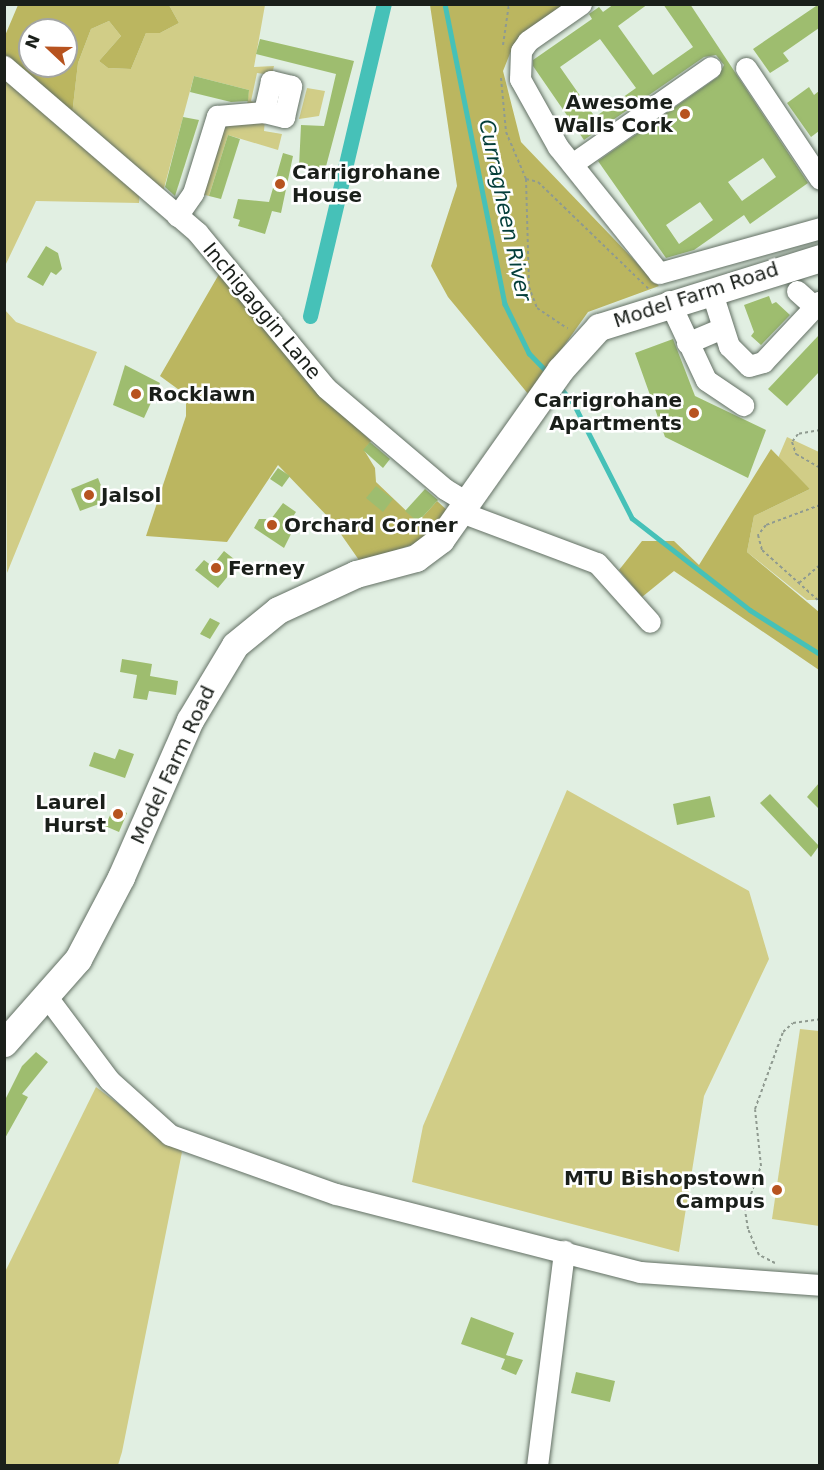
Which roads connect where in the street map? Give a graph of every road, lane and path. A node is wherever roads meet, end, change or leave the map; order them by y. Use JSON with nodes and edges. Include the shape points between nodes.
{"nodes":[{"id":1,"x":581,"y":4,"type":"edge"},
{"id":2,"x":4,"y":66,"type":"edge"},
{"id":3,"x":711,"y":67,"type":"dead end"},
{"id":4,"x":746,"y":68,"type":"dead end"},
{"id":5,"x":264,"y":112,"type":"dead end"},
{"id":6,"x":572,"y":164,"type":"junction"},
{"id":7,"x":819,"y":179,"type":"edge"},
{"id":8,"x":177,"y":216,"type":"junction"},
{"id":9,"x":819,"y":228,"type":"edge"},
{"id":10,"x":771,"y":243,"type":"junction"},
{"id":11,"x":819,"y":258,"type":"edge"},
{"id":12,"x":790,"y":264,"type":"junction"},
{"id":13,"x":711,"y":290,"type":"junction"},
{"id":14,"x":797,"y":291,"type":"dead end"},
{"id":15,"x":667,"y":302,"type":"junction"},
{"id":16,"x":817,"y":304,"type":"edge"},
{"id":17,"x":722,"y":328,"type":"junction"},
{"id":18,"x":583,"y":341,"type":"junction"},
{"id":19,"x":687,"y":343,"type":"junction"},
{"id":20,"x":743,"y":405,"type":"dead end"},
{"id":21,"x":819,"y":430,"type":"edge"},
{"id":22,"x":819,"y":468,"type":"edge"},
{"id":23,"x":819,"y":505,"type":"edge"},
{"id":24,"x":465,"y":507,"type":"junction"},
{"id":25,"x":819,"y":565,"type":"edge"},
{"id":26,"x":799,"y":584,"type":"junction"},
{"id":27,"x":819,"y":602,"type":"edge"},
{"id":28,"x":650,"y":622,"type":"dead end"},
{"id":29,"x":47,"y":997,"type":"junction"},
{"id":30,"x":819,"y":1019,"type":"edge"},
{"id":31,"x":4,"y":1043,"type":"edge"},
{"id":32,"x":564,"y":1251,"type":"junction"},
{"id":33,"x":787,"y":1264,"type":"dead end"},
{"id":34,"x":819,"y":1285,"type":"edge"},
{"id":35,"x":537,"y":1466,"type":"edge"}],
"edges":[{"from":1,"to":6,"type":"street","via":[[528,41],[519,64],[520,79]]},
{"from":2,"to":8,"type":"street","name":"Inchigaggin Lane"},
{"from":3,"to":6,"type":"street"},
{"from":4,"to":7,"type":"street"},
{"from":5,"to":8,"type":"street","via":[[217,116],[193,193]]},
{"from":6,"to":10,"type":"street","via":[[659,273]]},
{"from":8,"to":24,"type":"street","name":"Inchigaggin Lane","via":[[229,267],[326,388]]},
{"from":9,"to":10,"type":"street"},
{"from":10,"to":12,"type":"street"},
{"from":11,"to":12,"type":"main road","name":"Model Farm Road"},
{"from":12,"to":13,"type":"main road","name":"Model Farm Road"},
{"from":13,"to":15,"type":"main road","name":"Model Farm Road"},
{"from":13,"to":17,"type":"street"},
{"from":14,"to":16,"type":"street"},
{"from":15,"to":18,"type":"main road","name":"Model Farm Road","via":[[615,319]]},
{"from":15,"to":18,"type":"path","via":[[538,182],[526,179],[529,287],[537,308]]},
{"from":15,"to":19,"type":"street","via":[[678,314]]},
{"from":16,"to":17,"type":"street","via":[[763,362],[754,366],[735,355]]},
{"from":17,"to":19,"type":"street"},
{"from":18,"to":24,"type":"main road","name":"Model Farm Road"},
{"from":19,"to":20,"type":"street","via":[[706,380]]},
{"from":21,"to":22,"type":"path","via":[[798,434],[792,442],[796,454]]},
{"from":23,"to":26,"type":"path","via":[[766,525],[758,535],[762,550]]},
{"from":24,"to":28,"type":"street","name":"Inchigaggin Lane","via":[[597,563]]},
{"from":24,"to":29,"type":"main road","name":"Model Farm Road","via":[[441,539],[416,558],[356,574],[278,610],[235,645],[190,720],[121,877],[78,959]]},
{"from":25,"to":26,"type":"path"},
{"from":26,"to":27,"type":"path"},
{"from":29,"to":31,"type":"main road","name":"Model Farm Road"},
{"from":29,"to":32,"type":"street","via":[[109,1080],[170,1135],[336,1194]]},
{"from":30,"to":33,"type":"path","via":[[793,1023],[783,1032],[755,1109],[761,1166],[746,1211],[748,1229],[759,1255]]},
{"from":32,"to":34,"type":"street","via":[[640,1272]]},
{"from":32,"to":35,"type":"street"}]}
